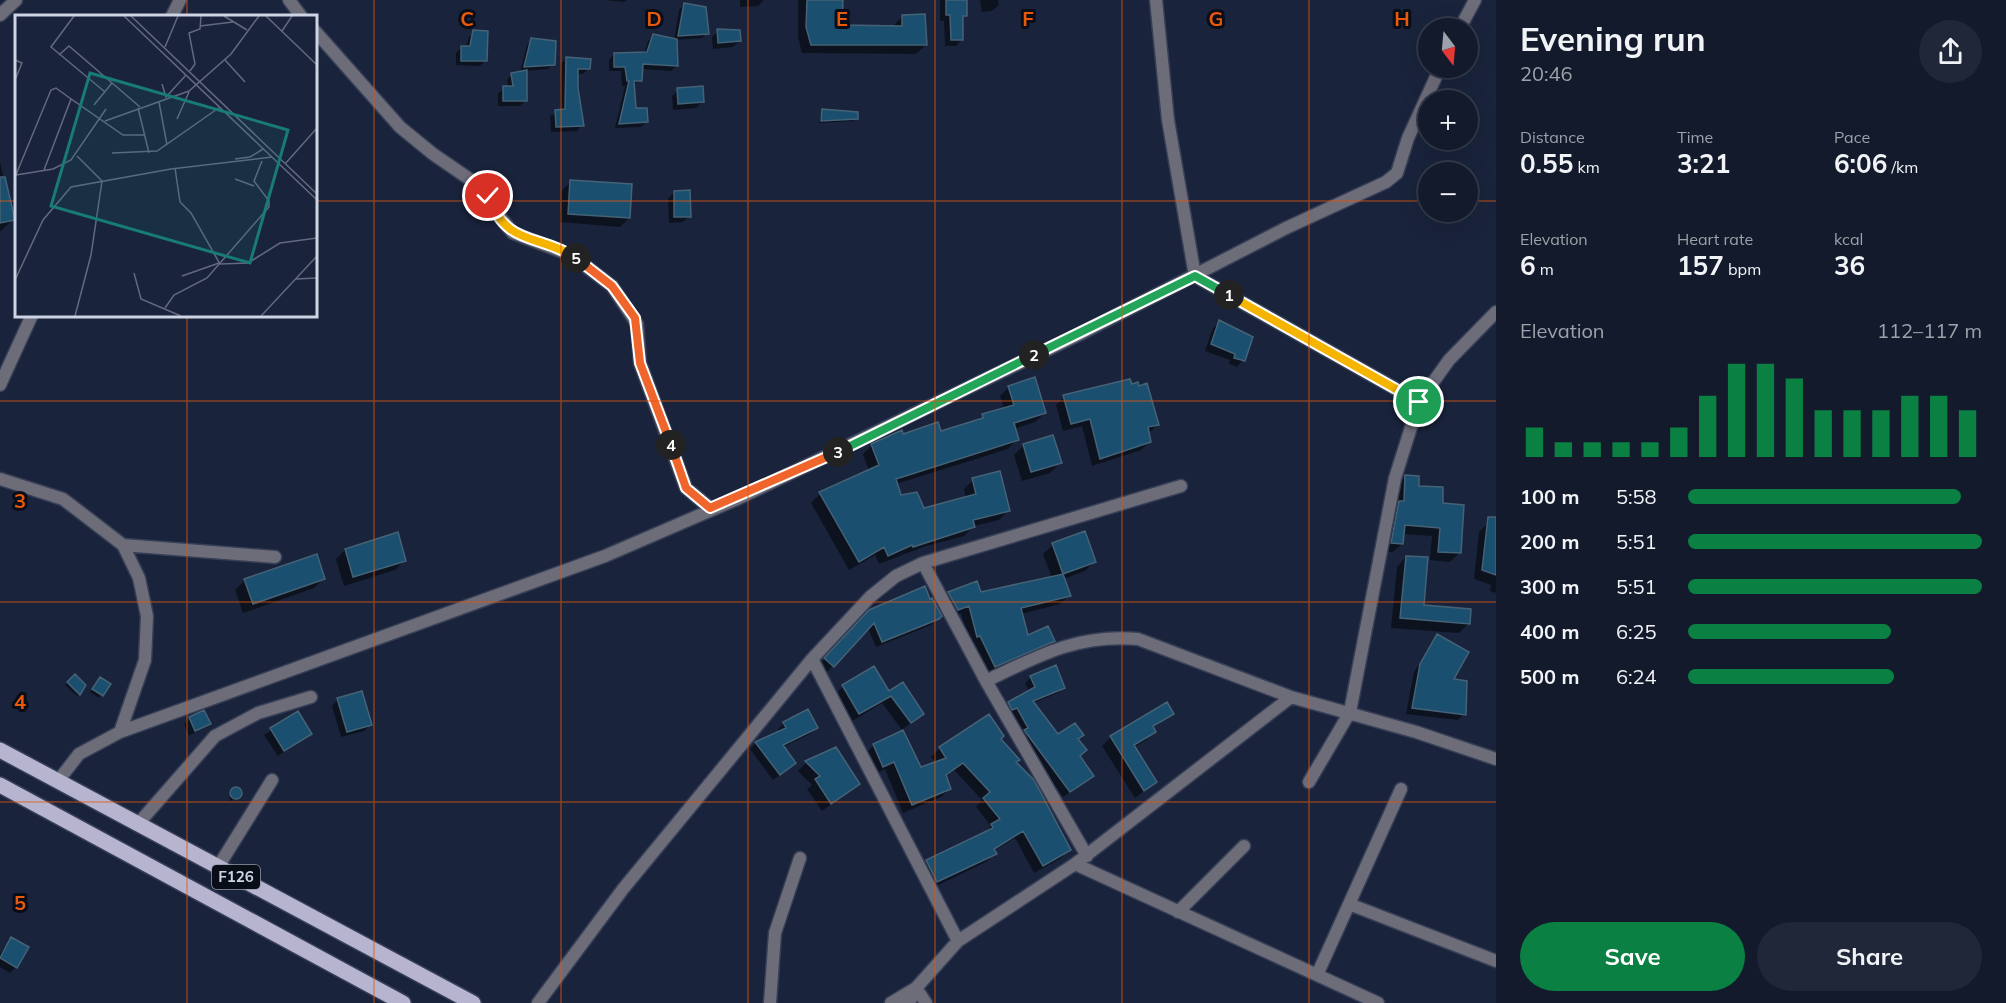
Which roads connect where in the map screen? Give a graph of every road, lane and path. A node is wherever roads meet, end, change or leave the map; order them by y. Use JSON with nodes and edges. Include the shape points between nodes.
{"nodes":[{"id":1,"x":16,"y":0,"type":"edge"},
{"id":2,"x":180,"y":0,"type":"edge"},
{"id":3,"x":289,"y":0,"type":"edge"},
{"id":4,"x":1156,"y":0,"type":"edge"},
{"id":5,"x":1474,"y":0,"type":"edge"},
{"id":6,"x":0,"y":15,"type":"edge"},
{"id":7,"x":172,"y":15,"type":"edge"},
{"id":8,"x":300,"y":15,"type":"edge"},
{"id":9,"x":1465,"y":18,"type":"edge"},
{"id":10,"x":316,"y":32,"type":"edge"},
{"id":11,"x":1435,"y":78,"type":"edge"},
{"id":12,"x":1195,"y":276,"type":"junction"},
{"id":13,"x":1496,"y":312,"type":"edge"},
{"id":14,"x":32,"y":316,"type":"edge"},
{"id":15,"x":0,"y":386,"type":"edge"},
{"id":16,"x":1419,"y":402,"type":"junction"},
{"id":17,"x":0,"y":479,"type":"edge"},
{"id":18,"x":1181,"y":486,"type":"dead end"},
{"id":19,"x":710,"y":508,"type":"junction"},
{"id":20,"x":123,"y":545,"type":"junction"},
{"id":21,"x":275,"y":557,"type":"dead end"},
{"id":22,"x":923,"y":563,"type":"junction"},
{"id":23,"x":812,"y":659,"type":"junction"},
{"id":24,"x":986,"y":681,"type":"junction"},
{"id":25,"x":311,"y":697,"type":"dead end"},
{"id":26,"x":1291,"y":697,"type":"junction"},
{"id":27,"x":1350,"y":712,"type":"junction"},
{"id":28,"x":120,"y":732,"type":"junction"},
{"id":29,"x":0,"y":750,"type":"edge"},
{"id":30,"x":1496,"y":759,"type":"edge"},
{"id":31,"x":273,"y":780,"type":"dead end"},
{"id":32,"x":58,"y":781,"type":"junction"},
{"id":33,"x":1309,"y":782,"type":"dead end"},
{"id":34,"x":0,"y":785,"type":"edge"},
{"id":35,"x":1401,"y":789,"type":"dead end"},
{"id":36,"x":138,"y":824,"type":"junction"},
{"id":37,"x":1244,"y":846,"type":"dead end"},
{"id":38,"x":1086,"y":856,"type":"junction"},
{"id":39,"x":800,"y":858,"type":"dead end"},
{"id":40,"x":1075,"y":864,"type":"junction"},
{"id":41,"x":218,"y":867,"type":"junction"},
{"id":42,"x":1349,"y":904,"type":"junction"},
{"id":43,"x":1178,"y":912,"type":"junction"},
{"id":44,"x":958,"y":941,"type":"junction"},
{"id":45,"x":1496,"y":961,"type":"edge"},
{"id":46,"x":1317,"y":975,"type":"junction"},
{"id":47,"x":916,"y":988,"type":"junction"},
{"id":48,"x":403,"y":1003,"type":"edge"},
{"id":49,"x":473,"y":1003,"type":"edge"},
{"id":50,"x":538,"y":1003,"type":"edge"},
{"id":51,"x":770,"y":1003,"type":"edge"},
{"id":52,"x":891,"y":1003,"type":"edge"},
{"id":53,"x":909,"y":1003,"type":"edge"},
{"id":54,"x":926,"y":1003,"type":"edge"},
{"id":55,"x":1378,"y":1003,"type":"edge"}],
"edges":[{"from":1,"to":6,"type":"street"},
{"from":2,"to":7,"type":"street"},
{"from":3,"to":8,"type":"street"},
{"from":4,"to":12,"type":"street","via":[[1168,120]]},
{"from":5,"to":9,"type":"street"},
{"from":10,"to":19,"type":"street","via":[[400,127],[484,189],[513,233],[571,255],[612,286],[638,324],[640,363],[686,488]]},
{"from":11,"to":12,"type":"street","via":[[1396,173]]},
{"from":12,"to":16,"type":"street"},
{"from":12,"to":19,"type":"street","via":[[846,448]]},
{"from":13,"to":16,"type":"street","via":[[1449,360]]},
{"from":14,"to":15,"type":"street"},
{"from":16,"to":27,"type":"street","via":[[1395,478]]},
{"from":17,"to":20,"type":"street","via":[[63,499]]},
{"from":18,"to":22,"type":"street"},
{"from":19,"to":28,"type":"street","via":[[605,555]]},
{"from":20,"to":21,"type":"street"},
{"from":20,"to":28,"type":"street","via":[[139,578],[147,628],[142,672]]},
{"from":22,"to":23,"type":"street","via":[[896,576],[870,597]]},
{"from":22,"to":24,"type":"street"},
{"from":23,"to":44,"type":"street"},
{"from":23,"to":50,"type":"street","via":[[622,889]]},
{"from":24,"to":26,"type":"street","via":[[1056,647],[1126,638],[1150,642]]},
{"from":24,"to":38,"type":"street"},
{"from":25,"to":36,"type":"street","via":[[258,713],[215,736]]},
{"from":26,"to":27,"type":"street"},
{"from":26,"to":38,"type":"street"},
{"from":27,"to":30,"type":"street"},
{"from":27,"to":33,"type":"street"},
{"from":28,"to":32,"type":"street","via":[[79,754]]},
{"from":29,"to":32,"type":"main road","number":"F126"},
{"from":31,"to":41,"type":"street"},
{"from":32,"to":36,"type":"main road","number":"F126"},
{"from":34,"to":48,"type":"main road","number":"F126"},
{"from":35,"to":42,"type":"street"},
{"from":36,"to":41,"type":"main road","number":"F126"},
{"from":37,"to":43,"type":"street"},
{"from":38,"to":40,"type":"street"},
{"from":39,"to":51,"type":"street","via":[[775,933]]},
{"from":40,"to":43,"type":"street"},
{"from":40,"to":44,"type":"street"},
{"from":41,"to":49,"type":"main road","number":"F126"},
{"from":42,"to":45,"type":"street"},
{"from":42,"to":46,"type":"street"},
{"from":43,"to":46,"type":"street"},
{"from":44,"to":47,"type":"street"},
{"from":46,"to":55,"type":"street"},
{"from":47,"to":52,"type":"street"},
{"from":47,"to":53,"type":"street"},
{"from":47,"to":54,"type":"street"}]}
